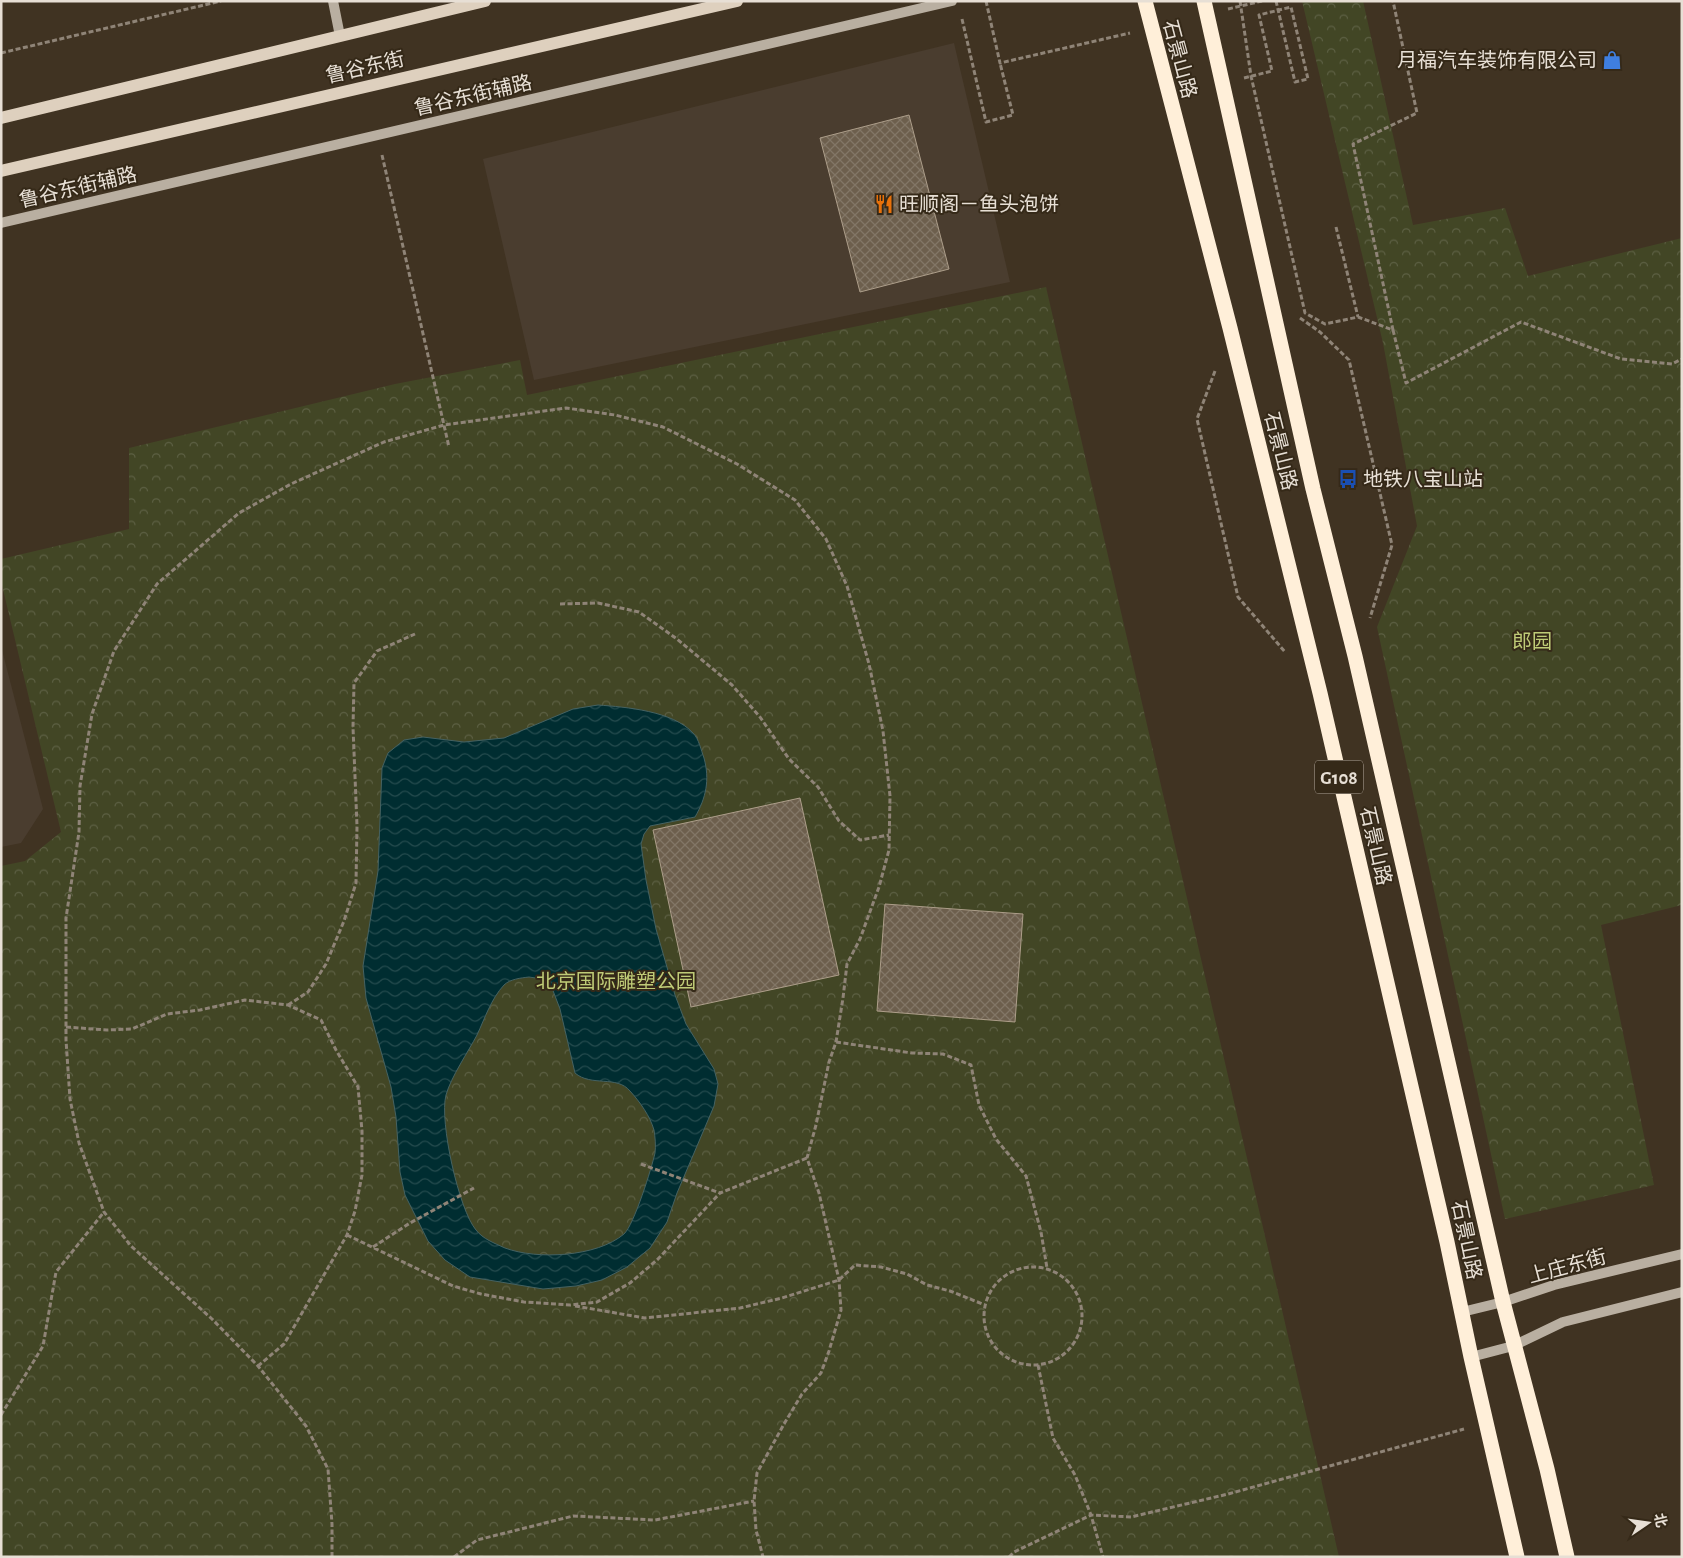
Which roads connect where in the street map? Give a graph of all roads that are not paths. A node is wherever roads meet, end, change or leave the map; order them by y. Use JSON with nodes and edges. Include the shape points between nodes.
{"nodes":[{"id":1,"x":333,"y":1,"type":"edge"},
{"id":2,"x":485,"y":1,"type":"edge"},
{"id":3,"x":737,"y":1,"type":"edge"},
{"id":4,"x":952,"y":1,"type":"edge"},
{"id":5,"x":1145,"y":1,"type":"edge"},
{"id":6,"x":1204,"y":1,"type":"edge"},
{"id":7,"x":340,"y":36,"type":"junction"},
{"id":8,"x":1,"y":118,"type":"edge"},
{"id":9,"x":1,"y":171,"type":"edge"},
{"id":10,"x":1,"y":223,"type":"edge"},
{"id":11,"x":1682,"y":1254,"type":"edge"},
{"id":12,"x":1682,"y":1292,"type":"edge"},
{"id":13,"x":1502,"y":1302,"type":"junction"},
{"id":14,"x":1462,"y":1312,"type":"junction"},
{"id":15,"x":1513,"y":1346,"type":"junction"},
{"id":16,"x":1471,"y":1356,"type":"junction"},
{"id":17,"x":1517,"y":1557,"type":"edge"},
{"id":18,"x":1567,"y":1557,"type":"edge"}],
"edges":[{"from":1,"to":7,"type":"street"},
{"from":2,"to":7,"type":"main road","name":"鲁谷东街"},
{"from":3,"to":9,"type":"main road","name":"鲁谷东街"},
{"from":4,"to":10,"type":"street","name":"鲁谷东街辅路"},
{"from":5,"to":14,"type":"highway","name":"石景山路","number":"G108","via":[[1313,664]]},
{"from":6,"to":13,"type":"highway","name":"石景山路","number":"G108","via":[[1313,489],[1356,656]]},
{"from":7,"to":8,"type":"main road","name":"鲁谷东街"},
{"from":11,"to":13,"type":"street","name":"上庄东街","via":[[1554,1285]]},
{"from":12,"to":15,"type":"street","via":[[1563,1322]]},
{"from":13,"to":14,"type":"street","name":"上庄东街"},
{"from":13,"to":15,"type":"highway","name":"石景山路","number":"G108"},
{"from":14,"to":16,"type":"highway","name":"石景山路","number":"G108"},
{"from":15,"to":16,"type":"street"},
{"from":15,"to":18,"type":"highway","name":"石景山路","number":"G108"},
{"from":16,"to":17,"type":"highway","name":"石景山路","number":"G108"}]}
